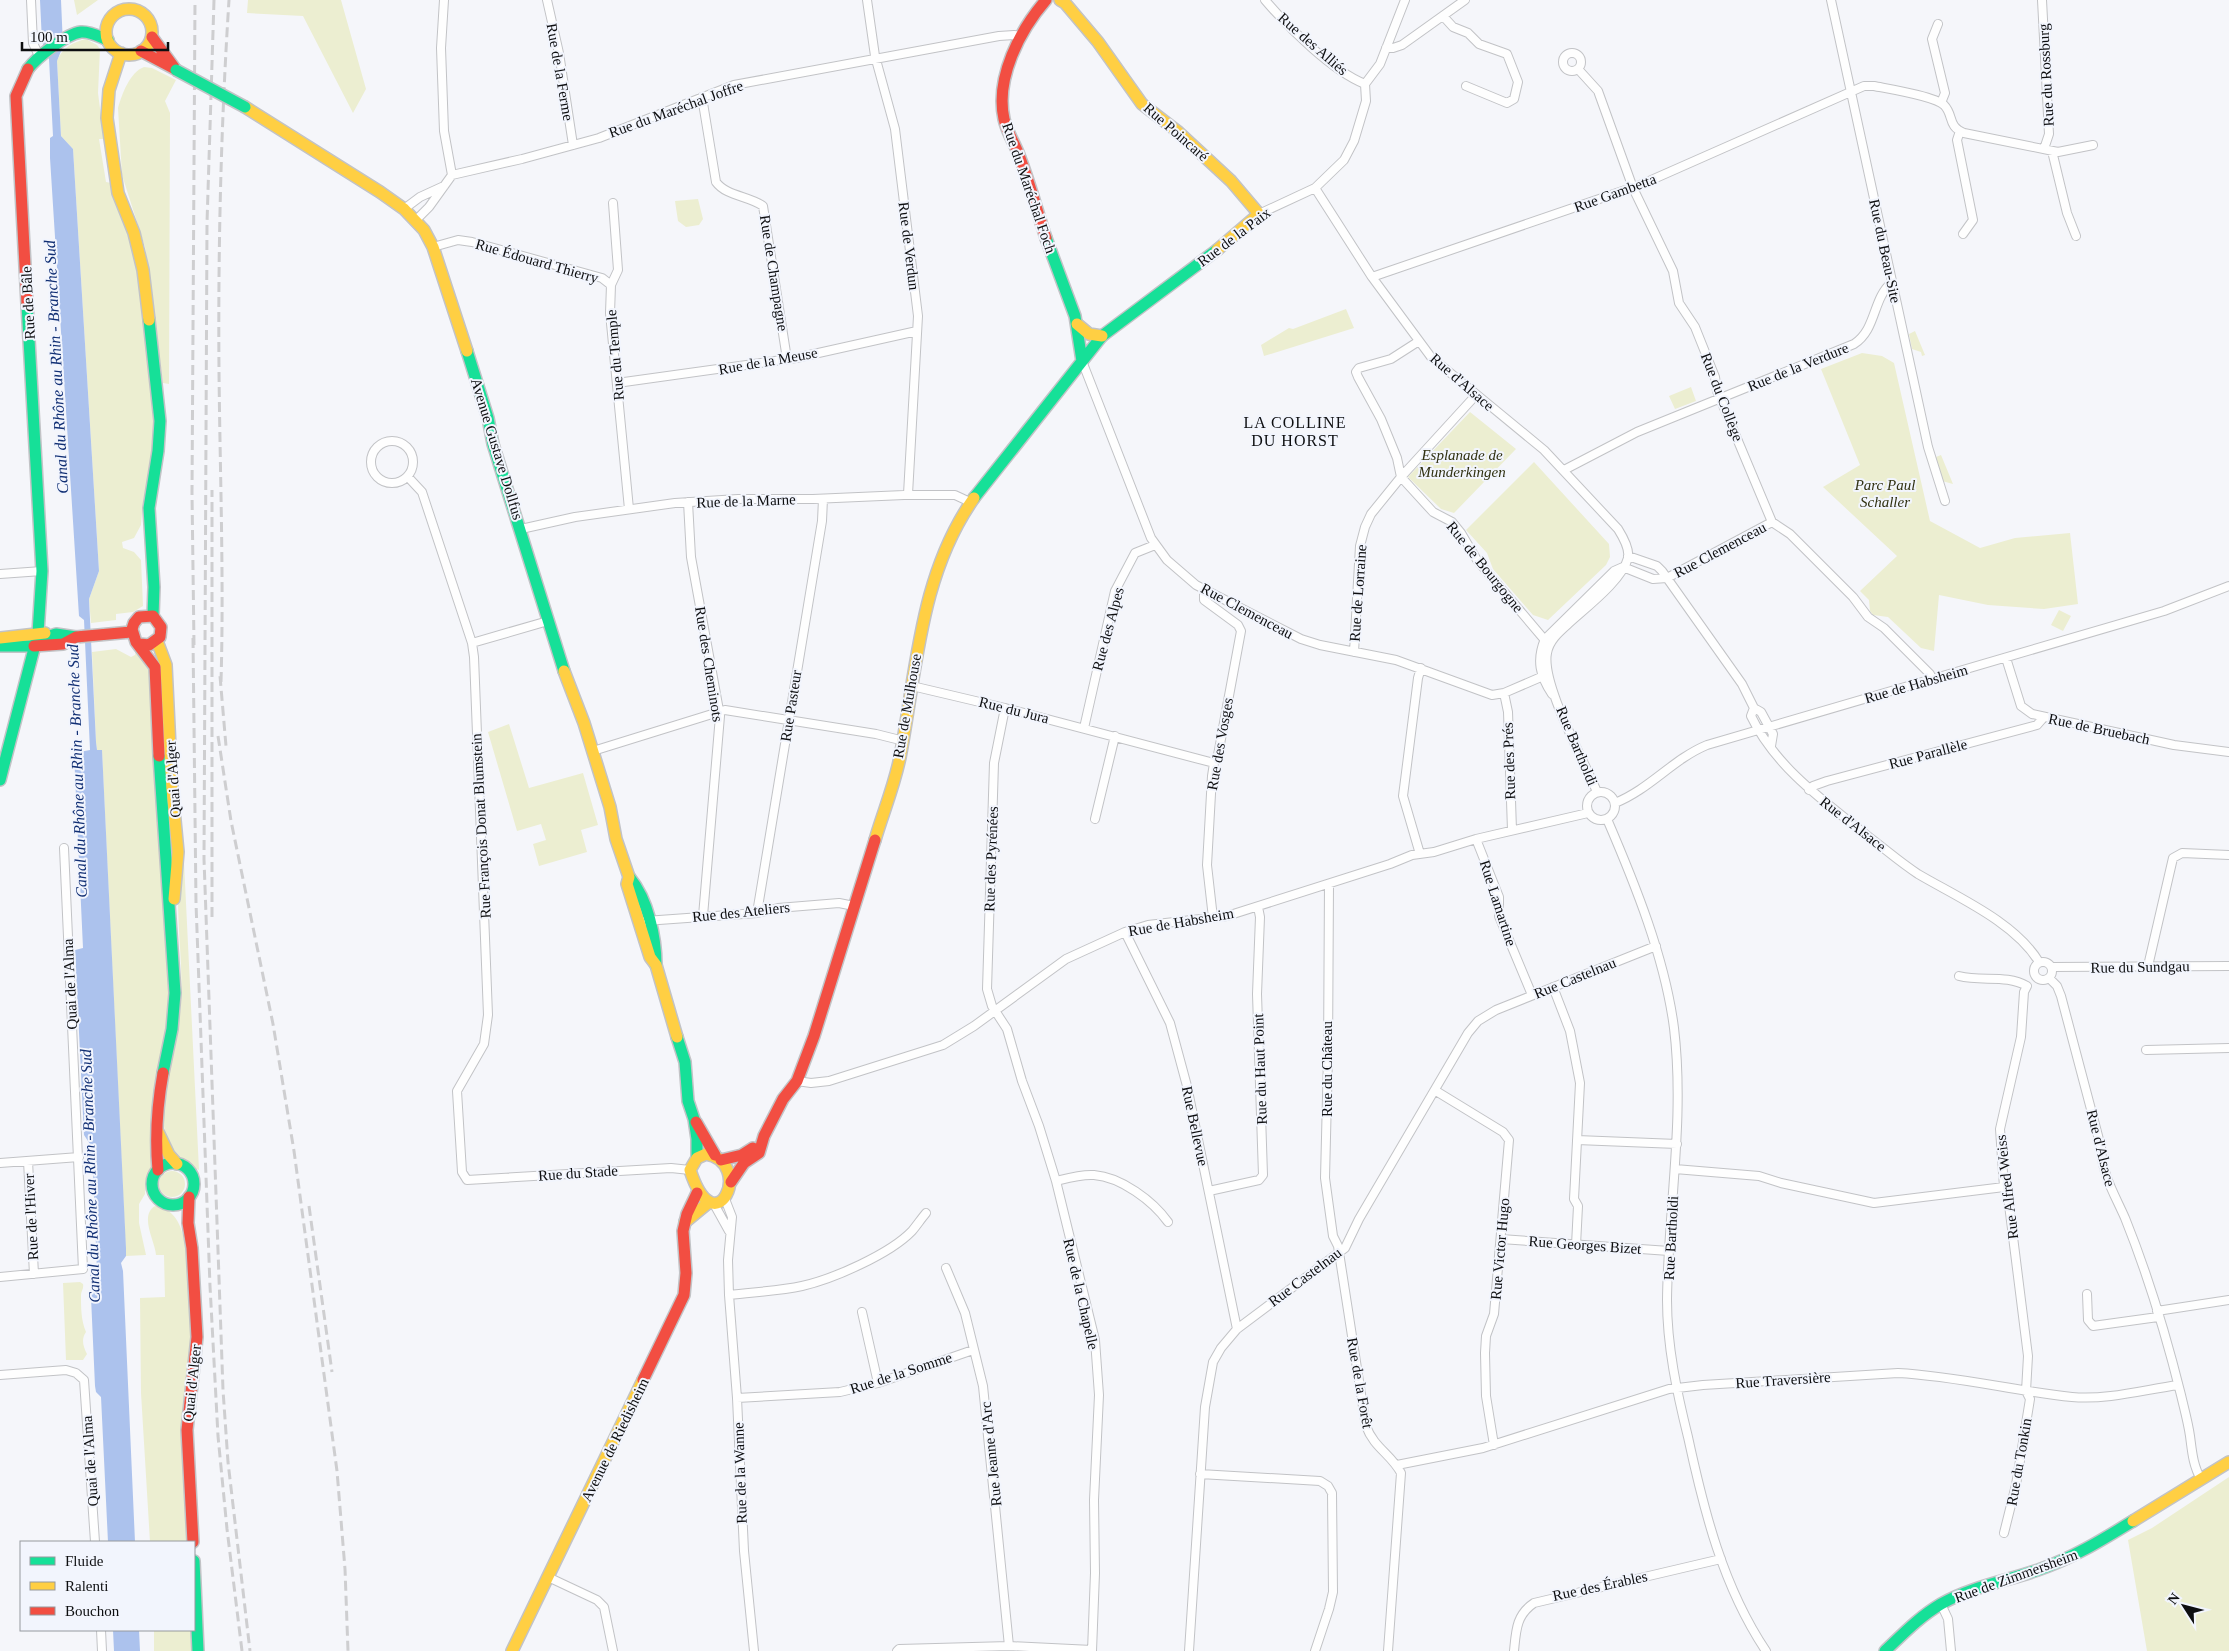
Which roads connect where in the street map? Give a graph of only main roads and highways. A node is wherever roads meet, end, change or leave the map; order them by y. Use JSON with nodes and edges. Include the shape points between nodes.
{"nodes":[{"id":1,"x":145,"y":0,"type":"edge"},
{"id":2,"x":1046,"y":0,"type":"edge"},
{"id":3,"x":1060,"y":0,"type":"edge"},
{"id":4,"x":139,"y":11,"type":"junction"},
{"id":5,"x":152,"y":36,"type":"junction"},
{"id":6,"x":108,"y":40,"type":"junction"},
{"id":7,"x":141,"y":51,"type":"junction"},
{"id":8,"x":121,"y":53,"type":"junction"},
{"id":9,"x":176,"y":70,"type":"junction"},
{"id":10,"x":1260,"y":214,"type":"joint"},
{"id":11,"x":1077,"y":324,"type":"junction"},
{"id":12,"x":1102,"y":336,"type":"junction"},
{"id":13,"x":1082,"y":361,"type":"junction"},
{"id":14,"x":153,"y":616,"type":"junction"},
{"id":15,"x":131,"y":632,"type":"junction"},
{"id":16,"x":44,"y":633,"type":"junction"},
{"id":17,"x":0,"y":638,"type":"edge"},
{"id":18,"x":76,"y":638,"type":"junction"},
{"id":19,"x":157,"y":641,"type":"junction"},
{"id":20,"x":140,"y":644,"type":"junction"},
{"id":21,"x":0,"y":646,"type":"edge"},
{"id":22,"x":34,"y":646,"type":"junction"},
{"id":23,"x":0,"y":780,"type":"edge"},
{"id":24,"x":629,"y":877,"type":"junction"},
{"id":25,"x":171,"y":919,"type":"junction"},
{"id":26,"x":656,"y":965,"type":"junction"},
{"id":27,"x":694,"y":1119,"type":"junction"},
{"id":28,"x":157,"y":1130,"type":"junction"},
{"id":29,"x":764,"y":1136,"type":"junction"},
{"id":30,"x":718,"y":1157,"type":"junction"},
{"id":31,"x":697,"y":1158,"type":"junction"},
{"id":32,"x":177,"y":1164,"type":"junction"},
{"id":33,"x":158,"y":1170,"type":"junction"},
{"id":34,"x":730,"y":1182,"type":"junction"},
{"id":35,"x":697,"y":1193,"type":"junction"},
{"id":36,"x":189,"y":1197,"type":"junction"},
{"id":37,"x":711,"y":1203,"type":"junction"},
{"id":38,"x":171,"y":1205,"type":"junction"},
{"id":39,"x":685,"y":1222,"type":"junction"},
{"id":40,"x":188,"y":1224,"type":"junction"},
{"id":41,"x":2229,"y":1462,"type":"edge"},
{"id":42,"x":193,"y":1541,"type":"edge"},
{"id":43,"x":195,"y":1583,"type":"edge"},
{"id":44,"x":198,"y":1651,"type":"edge"},
{"id":45,"x":512,"y":1651,"type":"edge"},
{"id":46,"x":1885,"y":1651,"type":"edge"}],
"edges":[{"from":1,"to":4,"type":"main road"},
{"from":2,"to":11,"type":"main road","name":"Rue du Maréchal Foch","via":[[1012,55],[1003,104],[1005,122]]},
{"from":3,"to":10,"type":"main road","name":"Rue Poincaré","via":[[1098,42],[1142,104],[1231,181]]},
{"from":4,"to":5,"type":"main road","via":[[148,18]]},
{"from":4,"to":6,"type":"main road","via":[[126,9],[113,16],[107,29]]},
{"from":5,"to":7,"type":"main road"},
{"from":5,"to":9,"type":"main road"},
{"from":6,"to":8,"type":"main road","name":"Rue de Bâle"},
{"from":6,"to":16,"type":"main road","name":"Rue de Bâle","via":[[77,33],[42,54],[29,66],[16,96]]},
{"from":7,"to":8,"type":"main road"},
{"from":7,"to":9,"type":"main road","name":"Avenue Gustave Dollfus"},
{"from":8,"to":14,"type":"main road","via":[[109,90],[107,118],[118,193],[134,233],[143,270],[160,421],[149,508]]},
{"from":9,"to":24,"type":"main road","name":"Avenue Gustave Dollfus","bridge":true,"via":[[244,107],[351,173],[416,220],[433,247],[463,336],[548,621],[593,751]]},
{"from":10,"to":12,"type":"main road","name":"Rue de la Paix","via":[[1208,258]]},
{"from":11,"to":12,"type":"main road","via":[[1089,334]]},
{"from":11,"to":13,"type":"main road","name":"Rue du Maréchal Foch","via":[[1078,353]]},
{"from":12,"to":13,"type":"main road","name":"Rue de la Paix"},
{"from":13,"to":29,"type":"main road","name":"Rue de Mulhouse","via":[[970,502],[934,578],[922,622],[904,741],[854,906],[797,1080]]},
{"from":14,"to":15,"type":"main road","via":[[139,617],[132,624]]},
{"from":14,"to":19,"type":"main road","via":[[161,627]]},
{"from":15,"to":18,"type":"main road"},
{"from":15,"to":20,"type":"main road"},
{"from":16,"to":17,"type":"main road"},
{"from":16,"to":18,"type":"main road","via":[[62,633]]},
{"from":16,"to":22,"type":"main road"},
{"from":18,"to":22,"type":"main road","via":[[62,644]]},
{"from":19,"to":20,"type":"main road","via":[[149,645]]},
{"from":19,"to":25,"type":"main road","name":"Quai d'Alger","via":[[166,665],[177,832]]},
{"from":20,"to":25,"type":"main road","name":"Quai d'Alger","via":[[155,667]]},
{"from":21,"to":22,"type":"main road"},
{"from":22,"to":23,"type":"main road"},
{"from":24,"to":26,"type":"main road","name":"Avenue Gustave Dollfus","via":[[627,884],[650,957]]},
{"from":24,"to":26,"type":"main road","name":"Avenue Gustave Dollfus","via":[[634,881],[648,920],[658,955]]},
{"from":25,"to":28,"type":"main road","name":"Quai d'Alger","via":[[174,1011],[159,1091]]},
{"from":26,"to":27,"type":"main road","name":"Avenue Gustave Dollfus","via":[[685,1062],[688,1101]]},
{"from":27,"to":30,"type":"main road","name":"Avenue Gustave Dollfus"},
{"from":27,"to":31,"type":"main road","name":"Avenue Gustave Dollfus"},
{"from":28,"to":32,"type":"main road","name":"Quai d'Alger"},
{"from":28,"to":33,"type":"main road","name":"Quai d'Alger"},
{"from":29,"to":30,"type":"main road","name":"Rue de Mulhouse","via":[[742,1155]]},
{"from":29,"to":34,"type":"main road","name":"Rue de Mulhouse","via":[[759,1153],[744,1163]]},
{"from":30,"to":31,"type":"main road","via":[[706,1154]]},
{"from":30,"to":34,"type":"main road"},
{"from":31,"to":35,"type":"main road","via":[[690,1170]]},
{"from":32,"to":33,"type":"main road"},
{"from":32,"to":36,"type":"main road","name":"Quai d'Alger","via":[[192,1177],[193,1188]]},
{"from":33,"to":38,"type":"main road","name":"Quai d'Alger","via":[[152,1182],[153,1191],[161,1202]]},
{"from":34,"to":37,"type":"main road","via":[[725,1198]]},
{"from":35,"to":37,"type":"main road"},
{"from":35,"to":39,"type":"main road","name":"Avenue de Riedisheim"},
{"from":36,"to":38,"type":"main road","via":[[181,1204]]},
{"from":36,"to":40,"type":"main road","name":"Quai d'Alger"},
{"from":37,"to":39,"type":"main road"},
{"from":38,"to":40,"type":"main road","name":"Quai d'Alger"},
{"from":39,"to":45,"type":"main road","name":"Avenue de Riedisheim","via":[[683,1237],[687,1276],[684,1295]]},
{"from":40,"to":42,"type":"main road","name":"Quai d'Alger","via":[[193,1258],[196,1337],[187,1430]]},
{"from":41,"to":46,"type":"main road","name":"Rue de Zimmersheim","via":[[2083,1552],[1941,1604],[1918,1620]]},
{"from":43,"to":44,"type":"main road"}]}
